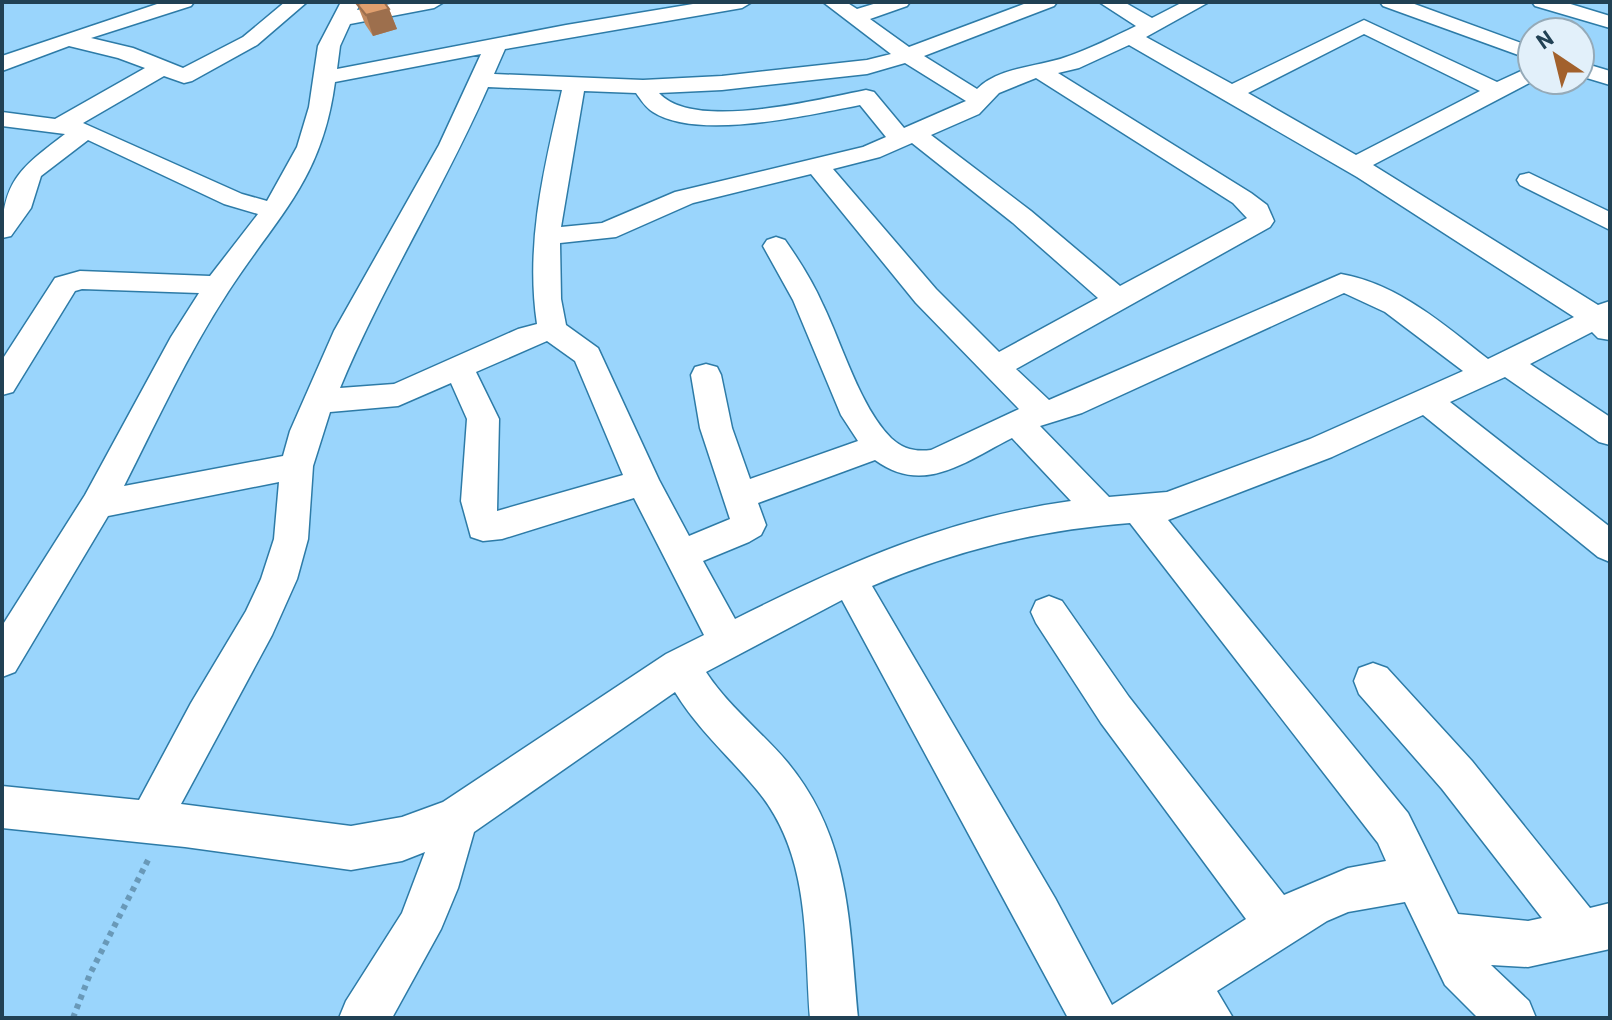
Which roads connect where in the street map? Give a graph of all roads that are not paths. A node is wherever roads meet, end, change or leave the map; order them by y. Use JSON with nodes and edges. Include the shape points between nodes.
{"nodes":[{"id":1,"x":184,"y":2,"type":"edge"},
{"id":2,"x":297,"y":2,"type":"edge"},
{"id":3,"x":434,"y":2,"type":"edge"},
{"id":4,"x":742,"y":2,"type":"edge"},
{"id":5,"x":833,"y":2,"type":"edge"},
{"id":6,"x":900,"y":2,"type":"edge"},
{"id":7,"x":1047,"y":2,"type":"edge"},
{"id":8,"x":1109,"y":2,"type":"edge"},
{"id":9,"x":1199,"y":2,"type":"edge"},
{"id":10,"x":1390,"y":2,"type":"edge"},
{"id":11,"x":1542,"y":2,"type":"edge"},
{"id":12,"x":346,"y":10,"type":"edge"},
{"id":13,"x":854,"y":17,"type":"junction"},
{"id":14,"x":1610,"y":22,"type":"edge"},
{"id":15,"x":1140,"y":32,"type":"junction"},
{"id":16,"x":67,"y":39,"type":"junction"},
{"id":17,"x":496,"y":45,"type":"junction"},
{"id":18,"x":1516,"y":48,"type":"edge"},
{"id":19,"x":907,"y":55,"type":"junction"},
{"id":20,"x":2,"y":64,"type":"edge"},
{"id":21,"x":160,"y":69,"type":"junction"},
{"id":22,"x":844,"y":69,"type":"junction"},
{"id":23,"x":1039,"y":70,"type":"junction"},
{"id":24,"x":323,"y":78,"type":"junction"},
{"id":25,"x":480,"y":80,"type":"junction"},
{"id":26,"x":1516,"y":81,"type":"edge"},
{"id":27,"x":574,"y":85,"type":"junction"},
{"id":28,"x":643,"y":87,"type":"junction"},
{"id":29,"x":1498,"y":91,"type":"junction"},
{"id":30,"x":1233,"y":92,"type":"junction"},
{"id":31,"x":866,"y":97,"type":"junction"},
{"id":32,"x":979,"y":100,"type":"junction"},
{"id":33,"x":2,"y":119,"type":"edge"},
{"id":34,"x":60,"y":126,"type":"junction"},
{"id":35,"x":86,"y":130,"type":"junction"},
{"id":36,"x":906,"y":136,"type":"junction"},
{"id":37,"x":815,"y":163,"type":"junction"},
{"id":38,"x":1355,"y":165,"type":"junction"},
{"id":39,"x":1529,"y":180,"type":"dead end"},
{"id":40,"x":274,"y":211,"type":"junction"},
{"id":41,"x":1610,"y":222,"type":"edge"},
{"id":42,"x":2,"y":230,"type":"edge"},
{"id":43,"x":547,"y":236,"type":"junction"},
{"id":44,"x":776,"y":246,"type":"dead end"},
{"id":45,"x":218,"y":285,"type":"junction"},
{"id":46,"x":1118,"y":300,"type":"junction"},
{"id":47,"x":1605,"y":321,"type":"edge"},
{"id":48,"x":552,"y":330,"type":"junction"},
{"id":49,"x":997,"y":366,"type":"junction"},
{"id":50,"x":459,"y":367,"type":"junction"},
{"id":51,"x":1496,"y":367,"type":"junction"},
{"id":52,"x":706,"y":375,"type":"dead end"},
{"id":53,"x":2,"y":384,"type":"edge"},
{"id":54,"x":1426,"y":400,"type":"junction"},
{"id":55,"x":321,"y":401,"type":"junction"},
{"id":56,"x":1030,"y":418,"type":"junction"},
{"id":57,"x":1610,"y":433,"type":"edge"},
{"id":58,"x":879,"y":446,"type":"junction"},
{"id":59,"x":297,"y":466,"type":"junction"},
{"id":60,"x":643,"y":482,"type":"junction"},
{"id":61,"x":740,"y":496,"type":"junction"},
{"id":62,"x":97,"y":505,"type":"junction"},
{"id":63,"x":1120,"y":510,"type":"junction"},
{"id":64,"x":1610,"y":547,"type":"edge"},
{"id":65,"x":681,"y":554,"type":"junction"},
{"id":66,"x":849,"y":579,"type":"junction"},
{"id":67,"x":1049,"y":612,"type":"dead end"},
{"id":68,"x":727,"y":641,"type":"junction"},
{"id":69,"x":2,"y":660,"type":"edge"},
{"id":70,"x":680,"y":666,"type":"junction"},
{"id":71,"x":1373,"y":681,"type":"dead end"},
{"id":72,"x":2,"y":807,"type":"edge"},
{"id":73,"x":456,"y":819,"type":"junction"},
{"id":74,"x":158,"y":823,"type":"junction"},
{"id":75,"x":1419,"y":877,"type":"junction"},
{"id":76,"x":1278,"y":924,"type":"junction"},
{"id":77,"x":1595,"y":929,"type":"edge"},
{"id":78,"x":1442,"y":934,"type":"junction"},
{"id":79,"x":1196,"y":1003,"type":"edge"},
{"id":80,"x":363,"y":1018,"type":"edge"},
{"id":81,"x":834,"y":1018,"type":"edge"},
{"id":82,"x":1094,"y":1018,"type":"edge"},
{"id":83,"x":1131,"y":1018,"type":"edge"},
{"id":84,"x":1512,"y":1018,"type":"edge"}],
"edges":[{"from":1,"to":16,"type":"street","via":[[116,15]]},
{"from":2,"to":21,"type":"street","via":[[250,41],[189,76]]},
{"from":3,"to":12,"type":"street"},
{"from":4,"to":17,"type":"street","via":[[599,16]]},
{"from":5,"to":13,"type":"street"},
{"from":6,"to":13,"type":"street"},
{"from":7,"to":19,"type":"street"},
{"from":8,"to":15,"type":"street"},
{"from":9,"to":15,"type":"street"},
{"from":10,"to":18,"type":"street"},
{"from":11,"to":14,"type":"street"},
{"from":12,"to":24,"type":"street","via":[[329,46]]},
{"from":13,"to":19,"type":"street"},
{"from":15,"to":23,"type":"street","via":[[1071,63]]},
{"from":15,"to":30,"type":"street"},
{"from":16,"to":20,"type":"street"},
{"from":16,"to":21,"type":"street","via":[[125,53]]},
{"from":17,"to":24,"type":"street"},
{"from":17,"to":25,"type":"street"},
{"from":19,"to":22,"type":"street"},
{"from":19,"to":32,"type":"street"},
{"from":21,"to":34,"type":"street"},
{"from":22,"to":28,"type":"street"},
{"from":22,"to":31,"type":"street"},
{"from":23,"to":32,"type":"street","via":[[991,88]]},
{"from":23,"to":46,"type":"street","via":[[1198,168],[1262,218]]},
{"from":24,"to":40,"type":"street","via":[[309,147]]},
{"from":25,"to":27,"type":"street"},
{"from":25,"to":55,"type":"street","via":[[451,145],[349,331]]},
{"from":26,"to":29,"type":"street"},
{"from":27,"to":28,"type":"street"},
{"from":27,"to":43,"type":"street"},
{"from":28,"to":31,"type":"street","via":[[664,109],[695,117],[787,111]]},
{"from":29,"to":30,"type":"street","via":[[1362,26]]},
{"from":29,"to":38,"type":"street"},
{"from":30,"to":38,"type":"street"},
{"from":31,"to":36,"type":"street"},
{"from":32,"to":36,"type":"street"},
{"from":33,"to":34,"type":"street"},
{"from":34,"to":35,"type":"street"},
{"from":35,"to":40,"type":"street","via":[[233,199]]},
{"from":35,"to":42,"type":"street","via":[[32,171],[18,208]]},
{"from":36,"to":37,"type":"street","via":[[865,154]]},
{"from":36,"to":46,"type":"street","via":[[1022,217]]},
{"from":37,"to":43,"type":"street","via":[[665,203],[607,231]]},
{"from":37,"to":49,"type":"street","via":[[926,296]]},
{"from":38,"to":47,"type":"street"},
{"from":39,"to":41,"type":"street"},
{"from":40,"to":45,"type":"street"},
{"from":43,"to":48,"type":"street","via":[[544,278]]},
{"from":44,"to":58,"type":"street","via":[[807,300],[857,415]]},
{"from":45,"to":53,"type":"street","via":[[80,280],[65,285]]},
{"from":45,"to":62,"type":"street","via":[[162,378]]},
{"from":46,"to":49,"type":"street"},
{"from":47,"to":51,"type":"street"},
{"from":48,"to":50,"type":"street"},
{"from":48,"to":60,"type":"street","via":[[587,355]]},
{"from":49,"to":56,"type":"street"},
{"from":50,"to":55,"type":"street","via":[[398,395]]},
{"from":50,"to":60,"type":"street","via":[[483,419],[478,501],[484,528]]},
{"from":51,"to":54,"type":"street"},
{"from":51,"to":56,"type":"street","via":[[1382,299],[1341,283],[1071,405]]},
{"from":51,"to":57,"type":"street"},
{"from":52,"to":61,"type":"street","via":[[716,428]]},
{"from":54,"to":63,"type":"street","via":[[1321,448],[1169,506]]},
{"from":54,"to":64,"type":"street"},
{"from":55,"to":59,"type":"street"},
{"from":56,"to":58,"type":"street","via":[[927,465],[903,461]]},
{"from":56,"to":63,"type":"street"},
{"from":58,"to":61,"type":"street"},
{"from":59,"to":62,"type":"street"},
{"from":59,"to":74,"type":"street","via":[[291,539],[279,579],[205,716]]},
{"from":60,"to":65,"type":"street"},
{"from":61,"to":65,"type":"street","via":[[749,525]]},
{"from":62,"to":69,"type":"street"},
{"from":63,"to":66,"type":"street","via":[[1015,523]]},
{"from":63,"to":75,"type":"street","via":[[1393,828]]},
{"from":65,"to":68,"type":"street"},
{"from":66,"to":68,"type":"street"},
{"from":66,"to":82,"type":"street"},
{"from":67,"to":76,"type":"street","via":[[1115,710]]},
{"from":68,"to":70,"type":"street"},
{"from":70,"to":73,"type":"street"},
{"from":70,"to":81,"type":"street","via":[[709,711],[773,777],[807,829],[822,877]]},
{"from":71,"to":77,"type":"street"},
{"from":72,"to":74,"type":"street"},
{"from":73,"to":74,"type":"street","via":[[402,839],[351,848]]},
{"from":73,"to":80,"type":"street","via":[[415,935]]},
{"from":75,"to":76,"type":"street","via":[[1348,890]]},
{"from":75,"to":78,"type":"street"},
{"from":76,"to":79,"type":"street"},
{"from":77,"to":78,"type":"street","via":[[1528,944]]},
{"from":78,"to":84,"type":"street","via":[[1461,969]]},
{"from":79,"to":83,"type":"street"}]}
